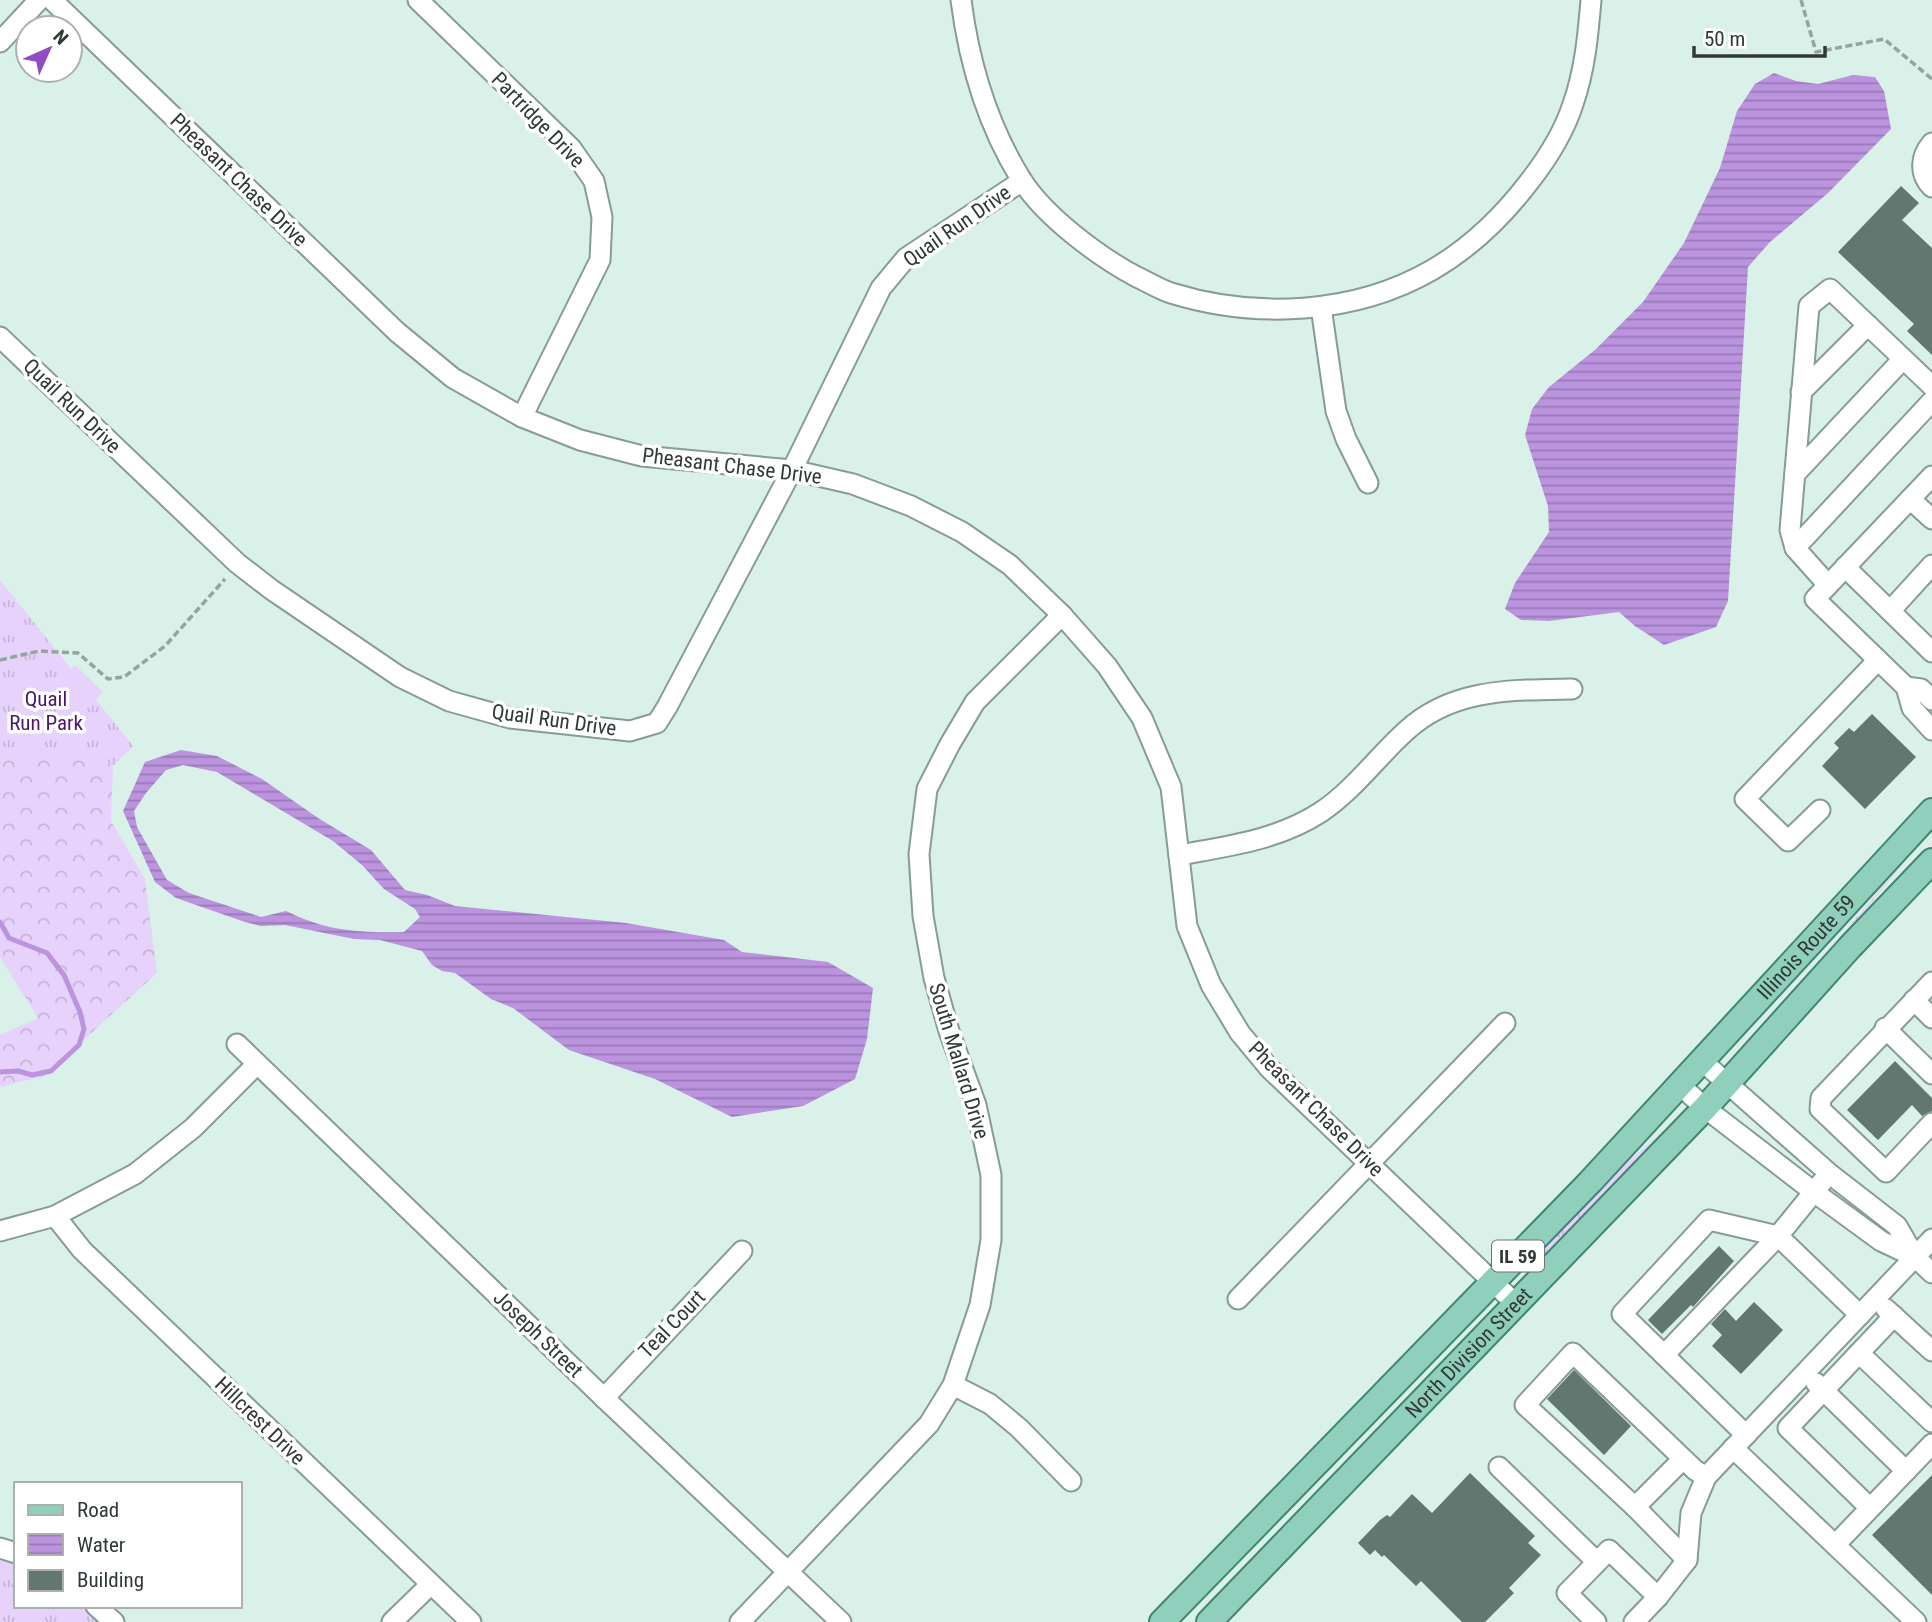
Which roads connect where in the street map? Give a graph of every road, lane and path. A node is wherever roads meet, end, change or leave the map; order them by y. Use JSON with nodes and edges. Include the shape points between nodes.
{"nodes":[{"id":1,"x":40,"y":0,"type":"edge"},
{"id":2,"x":52,"y":0,"type":"edge"},
{"id":3,"x":418,"y":0,"type":"edge"},
{"id":4,"x":961,"y":0,"type":"edge"},
{"id":5,"x":1591,"y":0,"type":"edge"},
{"id":6,"x":1801,"y":0,"type":"edge"},
{"id":7,"x":0,"y":42,"type":"edge"},
{"id":8,"x":1932,"y":79,"type":"edge"},
{"id":9,"x":1932,"y":144,"type":"edge"},
{"id":10,"x":1022,"y":181,"type":"junction"},
{"id":11,"x":1932,"y":187,"type":"edge"},
{"id":12,"x":1321,"y":307,"type":"junction"},
{"id":13,"x":1868,"y":325,"type":"junction"},
{"id":14,"x":0,"y":337,"type":"edge"},
{"id":15,"x":1903,"y":359,"type":"junction"},
{"id":16,"x":1932,"y":386,"type":"edge"},
{"id":17,"x":1801,"y":392,"type":"junction"},
{"id":18,"x":1932,"y":401,"type":"edge"},
{"id":19,"x":522,"y":417,"type":"junction"},
{"id":20,"x":792,"y":470,"type":"junction"},
{"id":21,"x":1795,"y":474,"type":"junction"},
{"id":22,"x":1932,"y":476,"type":"edge"},
{"id":23,"x":1368,"y":483,"type":"dead end"},
{"id":24,"x":1910,"y":499,"type":"junction"},
{"id":25,"x":1932,"y":519,"type":"edge"},
{"id":26,"x":1795,"y":548,"type":"junction"},
{"id":27,"x":1932,"y":565,"type":"edge"},
{"id":28,"x":1845,"y":567,"type":"junction"},
{"id":29,"x":225,"y":579,"type":"dead end"},
{"id":30,"x":1828,"y":585,"type":"junction"},
{"id":31,"x":1890,"y":611,"type":"junction"},
{"id":32,"x":1062,"y":615,"type":"junction"},
{"id":33,"x":1932,"y":652,"type":"edge"},
{"id":34,"x":0,"y":660,"type":"edge"},
{"id":35,"x":1878,"y":660,"type":"junction"},
{"id":36,"x":1906,"y":687,"type":"junction"},
{"id":37,"x":1572,"y":689,"type":"dead end"},
{"id":38,"x":1932,"y":700,"type":"edge"},
{"id":39,"x":1932,"y":730,"type":"edge"},
{"id":40,"x":1820,"y":810,"type":"dead end"},
{"id":41,"x":1932,"y":811,"type":"edge"},
{"id":42,"x":1179,"y":855,"type":"junction"},
{"id":43,"x":1932,"y":861,"type":"edge"},
{"id":44,"x":1932,"y":982,"type":"edge"},
{"id":45,"x":1914,"y":1000,"type":"junction"},
{"id":46,"x":1932,"y":1017,"type":"edge"},
{"id":47,"x":1505,"y":1023,"type":"dead end"},
{"id":48,"x":1885,"y":1028,"type":"junction"},
{"id":49,"x":237,"y":1044,"type":"dead end"},
{"id":50,"x":1702,"y":1060,"type":"junction"},
{"id":51,"x":257,"y":1064,"type":"junction"},
{"id":52,"x":1932,"y":1074,"type":"edge"},
{"id":53,"x":1727,"y":1083,"type":"junction"},
{"id":54,"x":1680,"y":1085,"type":"junction"},
{"id":55,"x":1705,"y":1108,"type":"junction"},
{"id":56,"x":1932,"y":1123,"type":"edge"},
{"id":57,"x":1370,"y":1164,"type":"junction"},
{"id":58,"x":1830,"y":1174,"type":"junction"},
{"id":59,"x":1814,"y":1192,"type":"junction"},
{"id":60,"x":55,"y":1216,"type":"junction"},
{"id":61,"x":0,"y":1231,"type":"edge"},
{"id":62,"x":1777,"y":1236,"type":"junction"},
{"id":63,"x":1932,"y":1239,"type":"edge"},
{"id":64,"x":742,"y":1251,"type":"dead end"},
{"id":65,"x":1914,"y":1257,"type":"junction"},
{"id":66,"x":1932,"y":1273,"type":"edge"},
{"id":67,"x":1493,"y":1282,"type":"junction"},
{"id":68,"x":1875,"y":1299,"type":"junction"},
{"id":69,"x":1238,"y":1300,"type":"dead end"},
{"id":70,"x":1517,"y":1305,"type":"junction"},
{"id":71,"x":1860,"y":1315,"type":"junction"},
{"id":72,"x":1894,"y":1316,"type":"junction"},
{"id":73,"x":1932,"y":1350,"type":"edge"},
{"id":74,"x":1859,"y":1353,"type":"junction"},
{"id":75,"x":1664,"y":1355,"type":"junction"},
{"id":76,"x":1805,"y":1373,"type":"junction"},
{"id":77,"x":953,"y":1385,"type":"junction"},
{"id":78,"x":1824,"y":1391,"type":"junction"},
{"id":79,"x":604,"y":1398,"type":"junction"},
{"id":80,"x":1932,"y":1422,"type":"edge"},
{"id":81,"x":1739,"y":1441,"type":"junction"},
{"id":82,"x":1932,"y":1444,"type":"edge"},
{"id":83,"x":1684,"y":1459,"type":"junction"},
{"id":84,"x":1499,"y":1467,"type":"dead end"},
{"id":85,"x":1906,"y":1471,"type":"junction"},
{"id":86,"x":1706,"y":1477,"type":"junction"},
{"id":87,"x":1071,"y":1481,"type":"dead end"},
{"id":88,"x":1635,"y":1507,"type":"junction"},
{"id":89,"x":1870,"y":1508,"type":"junction"},
{"id":90,"x":1835,"y":1545,"type":"junction"},
{"id":91,"x":1687,"y":1560,"type":"junction"},
{"id":92,"x":1597,"y":1562,"type":"junction"},
{"id":93,"x":788,"y":1572,"type":"junction"},
{"id":94,"x":430,"y":1584,"type":"junction"},
{"id":95,"x":1658,"y":1597,"type":"junction"},
{"id":96,"x":98,"y":1608,"type":"edge"},
{"id":97,"x":114,"y":1622,"type":"edge"},
{"id":98,"x":392,"y":1622,"type":"edge"},
{"id":99,"x":471,"y":1622,"type":"edge"},
{"id":100,"x":740,"y":1622,"type":"edge"},
{"id":101,"x":841,"y":1622,"type":"edge"},
{"id":102,"x":1162,"y":1622,"type":"edge"},
{"id":103,"x":1209,"y":1622,"type":"edge"},
{"id":104,"x":1596,"y":1622,"type":"edge"},
{"id":105,"x":1634,"y":1622,"type":"edge"},
{"id":106,"x":1916,"y":1622,"type":"edge"}],
"edges":[{"from":1,"to":7,"type":"street"},
{"from":2,"to":19,"type":"street","name":"Pheasant Chase Drive","via":[[397,332],[453,378]]},
{"from":3,"to":19,"type":"street","name":"Partridge Drive","via":[[571,148],[594,181],[602,217],[600,260]]},
{"from":4,"to":10,"type":"street","via":[[978,85]]},
{"from":5,"to":12,"type":"street","via":[[1587,46],[1573,105],[1547,159],[1515,200],[1475,241],[1431,271],[1379,293]]},
{"from":6,"to":8,"type":"path","via":[[1816,52],[1884,39]]},
{"from":9,"to":11,"type":"street","via":[[1922,164],[1924,179]]},
{"from":10,"to":12,"type":"street","via":[[1081,242],[1168,292],[1259,309]]},
{"from":10,"to":20,"type":"street","name":"Quail Run Drive","via":[[906,258],[881,288]]},
{"from":12,"to":23,"type":"street","via":[[1336,411]]},
{"from":13,"to":15,"type":"street"},
{"from":13,"to":17,"type":"street"},
{"from":13,"to":17,"type":"street","via":[[1830,289],[1808,306]]},
{"from":14,"to":20,"type":"street","name":"Quail Run Drive","via":[[199,529],[272,590],[400,677],[449,701],[510,718],[630,731],[657,723]]},
{"from":15,"to":16,"type":"street"},
{"from":15,"to":21,"type":"street"},
{"from":17,"to":21,"type":"street"},
{"from":18,"to":26,"type":"street"},
{"from":19,"to":20,"type":"street","name":"Pheasant Chase Drive","via":[[580,440],[642,456]]},
{"from":20,"to":32,"type":"street","name":"Pheasant Chase Drive","via":[[853,484],[962,532],[1010,565]]},
{"from":21,"to":26,"type":"street","via":[[1790,530]]},
{"from":22,"to":24,"type":"street"},
{"from":24,"to":25,"type":"street"},
{"from":24,"to":28,"type":"street"},
{"from":26,"to":30,"type":"street"},
{"from":27,"to":31,"type":"street"},
{"from":28,"to":30,"type":"street"},
{"from":28,"to":31,"type":"street"},
{"from":29,"to":34,"type":"path","via":[[166,646],[124,677],[108,679],[78,653],[39,651]]},
{"from":30,"to":35,"type":"street","via":[[1815,599]]},
{"from":31,"to":33,"type":"street"},
{"from":32,"to":42,"type":"street","name":"Pheasant Chase Drive","via":[[1107,666],[1142,718],[1171,787]]},
{"from":32,"to":77,"type":"street","name":"South Mallard Drive","via":[[975,702],[928,789],[919,854],[923,916],[934,978],[976,1105],[991,1175],[991,1240],[980,1305]]},
{"from":35,"to":36,"type":"street"},
{"from":35,"to":40,"type":"street","via":[[1745,799],[1788,841]]},
{"from":36,"to":38,"type":"street","via":[[1920,688]]},
{"from":36,"to":39,"type":"street","via":[[1912,708]]},
{"from":37,"to":42,"type":"street","via":[[1499,690],[1446,704],[1407,729],[1321,812],[1256,842]]},
{"from":41,"to":50,"type":"main road","name":"Illinois Route 59","number":"IL 59"},
{"from":42,"to":57,"type":"street","name":"Pheasant Chase Drive","via":[[1187,926],[1211,985],[1233,1021],[1269,1068]]},
{"from":43,"to":53,"type":"main road","name":"Illinois Route 59","number":"IL 59"},
{"from":44,"to":45,"type":"street"},
{"from":45,"to":46,"type":"street"},
{"from":45,"to":48,"type":"street"},
{"from":47,"to":57,"type":"street"},
{"from":48,"to":52,"type":"street"},
{"from":48,"to":56,"type":"street","via":[[1821,1098],[1820,1109],[1886,1172]]},
{"from":49,"to":51,"type":"street","name":"Joseph Street"},
{"from":50,"to":53,"type":"street"},
{"from":50,"to":54,"type":"main road","name":"Illinois Route 59","number":"IL 59"},
{"from":51,"to":60,"type":"street","via":[[193,1128],[135,1174]]},
{"from":51,"to":79,"type":"street","name":"Joseph Street"},
{"from":53,"to":55,"type":"main road","name":"North Division Street","number":"IL 59"},
{"from":53,"to":58,"type":"street"},
{"from":54,"to":55,"type":"street"},
{"from":54,"to":67,"type":"main road","name":"North Division Street","number":"IL 59"},
{"from":55,"to":59,"type":"street"},
{"from":55,"to":70,"type":"main road","name":"North Division Street","number":"IL 59"},
{"from":57,"to":67,"type":"street","name":"Pheasant Chase Drive"},
{"from":57,"to":69,"type":"street"},
{"from":58,"to":59,"type":"street"},
{"from":58,"to":65,"type":"street","via":[[1897,1226]]},
{"from":59,"to":62,"type":"street"},
{"from":59,"to":65,"type":"street","via":[[1881,1241]]},
{"from":60,"to":61,"type":"street"},
{"from":60,"to":94,"type":"street","name":"Hillcrest Drive","via":[[82,1251]]},
{"from":62,"to":71,"type":"street"},
{"from":62,"to":75,"type":"street"},
{"from":62,"to":75,"type":"street","via":[[1709,1220],[1622,1314]]},
{"from":63,"to":65,"type":"street"},
{"from":64,"to":79,"type":"street","name":"Teal Court"},
{"from":65,"to":66,"type":"street"},
{"from":65,"to":68,"type":"street"},
{"from":67,"to":70,"type":"street","name":"Pheasant Chase Drive"},
{"from":67,"to":102,"type":"main road","name":"North Division Street","number":"IL 59"},
{"from":68,"to":71,"type":"street"},
{"from":68,"to":72,"type":"street"},
{"from":70,"to":103,"type":"main road","name":"North Division Street","number":"IL 59"},
{"from":71,"to":76,"type":"street"},
{"from":72,"to":73,"type":"street"},
{"from":72,"to":74,"type":"street"},
{"from":74,"to":78,"type":"street"},
{"from":74,"to":80,"type":"street"},
{"from":75,"to":81,"type":"street"},
{"from":76,"to":78,"type":"street"},
{"from":76,"to":81,"type":"street"},
{"from":77,"to":87,"type":"street","via":[[1000,1412]]},
{"from":77,"to":93,"type":"street","name":"South Mallard Drive","via":[[929,1424]]},
{"from":78,"to":85,"type":"street"},
{"from":78,"to":89,"type":"street","via":[[1788,1428]]},
{"from":79,"to":93,"type":"street","name":"Joseph Street"},
{"from":81,"to":86,"type":"street"},
{"from":81,"to":90,"type":"street"},
{"from":82,"to":85,"type":"street"},
{"from":83,"to":86,"type":"street"},
{"from":83,"to":88,"type":"street"},
{"from":83,"to":88,"type":"street","via":[[1573,1353],[1525,1405]]},
{"from":84,"to":92,"type":"street"},
{"from":85,"to":89,"type":"street"},
{"from":86,"to":91,"type":"street","via":[[1691,1513]]},
{"from":88,"to":91,"type":"street"},
{"from":89,"to":90,"type":"street"},
{"from":90,"to":106,"type":"street"},
{"from":91,"to":95,"type":"street"},
{"from":92,"to":95,"type":"street","via":[[1609,1550]]},
{"from":92,"to":104,"type":"street","via":[[1567,1593]]},
{"from":93,"to":100,"type":"street","name":"South Mallard Drive"},
{"from":93,"to":101,"type":"street","name":"Joseph Street"},
{"from":94,"to":98,"type":"street"},
{"from":94,"to":99,"type":"street","name":"Hillcrest Drive"},
{"from":95,"to":105,"type":"street"},
{"from":96,"to":97,"type":"street"}]}
